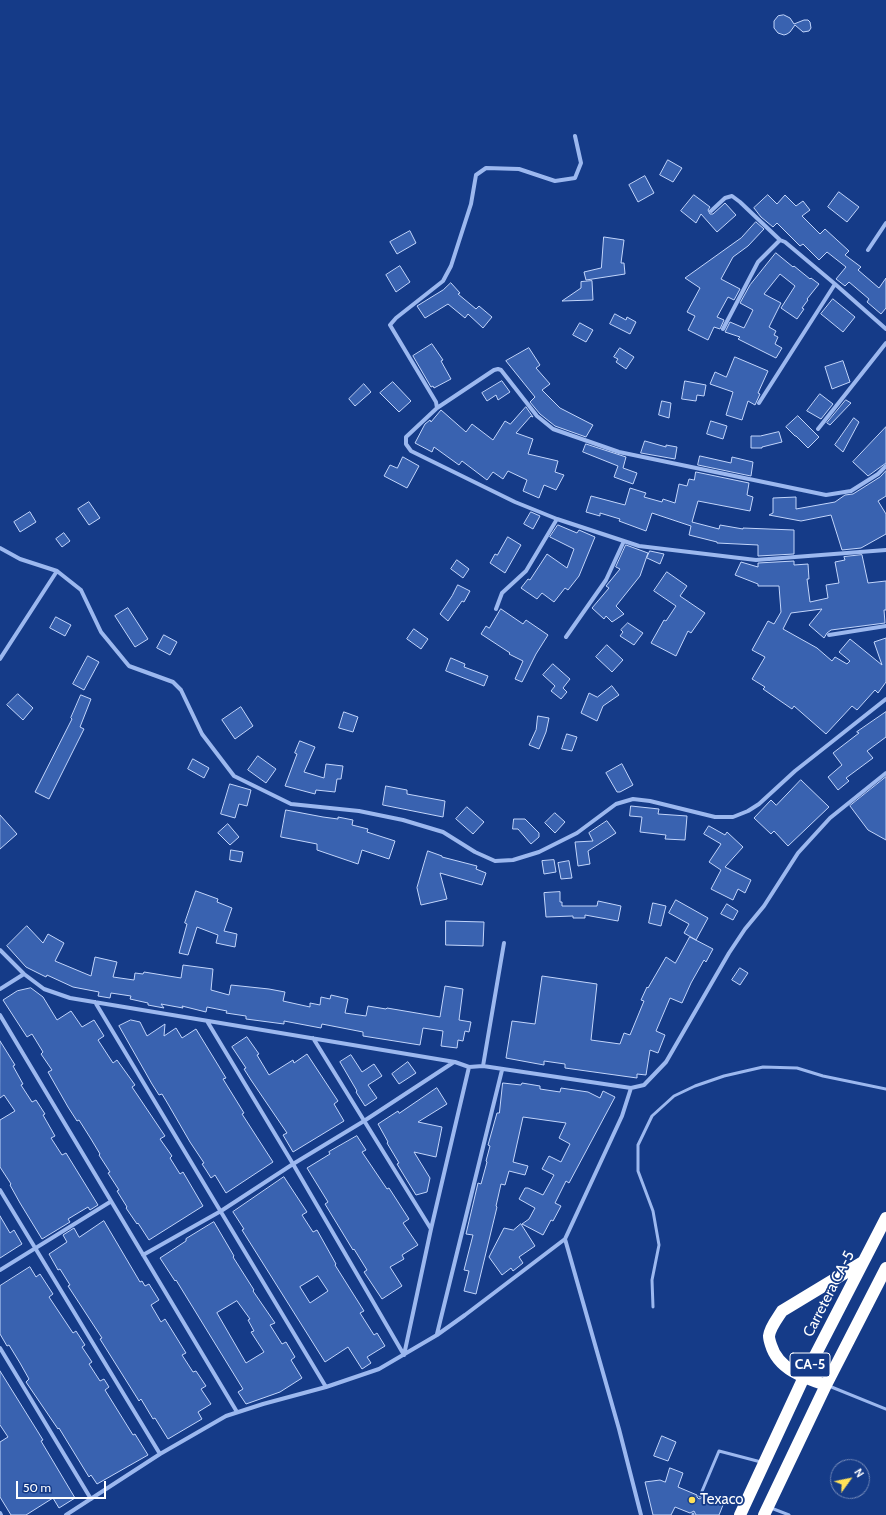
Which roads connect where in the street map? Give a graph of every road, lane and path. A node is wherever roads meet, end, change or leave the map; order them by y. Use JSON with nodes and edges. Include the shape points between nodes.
{"nodes":[{"id":1,"x":575,"y":136,"type":"dead end"},
{"id":2,"x":711,"y":211,"type":"dead end"},
{"id":3,"x":886,"y":223,"type":"edge"},
{"id":4,"x":780,"y":240,"type":"junction"},
{"id":5,"x":868,"y":250,"type":"dead end"},
{"id":6,"x":835,"y":284,"type":"junction"},
{"id":7,"x":723,"y":329,"type":"dead end"},
{"id":8,"x":886,"y":329,"type":"edge"},
{"id":9,"x":886,"y":343,"type":"edge"},
{"id":10,"x":759,"y":403,"type":"dead end"},
{"id":11,"x":437,"y":408,"type":"junction"},
{"id":12,"x":818,"y":429,"type":"dead end"},
{"id":13,"x":886,"y":466,"type":"edge"},
{"id":14,"x":557,"y":519,"type":"junction"},
{"id":15,"x":624,"y":541,"type":"junction"},
{"id":16,"x":0,"y":548,"type":"edge"},
{"id":17,"x":886,"y":550,"type":"edge"},
{"id":18,"x":56,"y":571,"type":"junction"},
{"id":19,"x":496,"y":609,"type":"dead end"},
{"id":20,"x":886,"y":626,"type":"edge"},
{"id":21,"x":830,"y":635,"type":"dead end"},
{"id":22,"x":566,"y":637,"type":"dead end"},
{"id":23,"x":0,"y":659,"type":"edge"},
{"id":24,"x":886,"y":699,"type":"edge"},
{"id":25,"x":886,"y":773,"type":"edge"},
{"id":26,"x":504,"y":943,"type":"dead end"},
{"id":27,"x":0,"y":950,"type":"edge"},
{"id":28,"x":24,"y":974,"type":"junction"},
{"id":29,"x":0,"y":989,"type":"edge"},
{"id":30,"x":95,"y":1002,"type":"junction"},
{"id":31,"x":0,"y":1015,"type":"edge"},
{"id":32,"x":207,"y":1021,"type":"junction"},
{"id":33,"x":312,"y":1038,"type":"junction"},
{"id":34,"x":455,"y":1062,"type":"junction"},
{"id":35,"x":483,"y":1066,"type":"junction"},
{"id":36,"x":470,"y":1067,"type":"junction"},
{"id":37,"x":502,"y":1070,"type":"junction"},
{"id":38,"x":631,"y":1088,"type":"junction"},
{"id":39,"x":886,"y":1089,"type":"edge"},
{"id":40,"x":364,"y":1121,"type":"junction"},
{"id":41,"x":293,"y":1164,"type":"junction"},
{"id":42,"x":0,"y":1190,"type":"edge"},
{"id":43,"x":110,"y":1202,"type":"junction"},
{"id":44,"x":221,"y":1211,"type":"junction"},
{"id":45,"x":886,"y":1218,"type":"edge"},
{"id":46,"x":431,"y":1229,"type":"junction"},
{"id":47,"x":565,"y":1239,"type":"junction"},
{"id":48,"x":35,"y":1248,"type":"junction"},
{"id":49,"x":143,"y":1255,"type":"junction"},
{"id":50,"x":864,"y":1261,"type":"junction"},
{"id":51,"x":886,"y":1268,"type":"edge"},
{"id":52,"x":0,"y":1270,"type":"edge"},
{"id":53,"x":653,"y":1307,"type":"dead end"},
{"id":54,"x":437,"y":1334,"type":"junction"},
{"id":55,"x":0,"y":1348,"type":"edge"},
{"id":56,"x":404,"y":1355,"type":"junction"},
{"id":57,"x":804,"y":1377,"type":"junction"},
{"id":58,"x":826,"y":1384,"type":"junction"},
{"id":59,"x":326,"y":1387,"type":"junction"},
{"id":60,"x":886,"y":1410,"type":"edge"},
{"id":61,"x":237,"y":1412,"type":"junction"},
{"id":62,"x":160,"y":1454,"type":"junction"},
{"id":63,"x":764,"y":1462,"type":"junction"},
{"id":64,"x":700,"y":1496,"type":"dead end"},
{"id":65,"x":91,"y":1499,"type":"junction"},
{"id":66,"x":766,"y":1511,"type":"edge"},
{"id":67,"x":66,"y":1515,"type":"edge"},
{"id":68,"x":640,"y":1515,"type":"edge"},
{"id":69,"x":740,"y":1515,"type":"edge"},
{"id":70,"x":789,"y":1515,"type":"edge"}],
"edges":[{"from":1,"to":11,"type":"street","via":[[581,163],[575,178],[555,181],[519,169],[486,168],[476,175],[472,204],[451,266],[443,281],[390,325],[436,402]]},
{"from":2,"to":4,"type":"street","via":[[725,198],[732,196]]},
{"from":3,"to":5,"type":"street"},
{"from":4,"to":6,"type":"street"},
{"from":4,"to":7,"type":"street","via":[[758,262]]},
{"from":6,"to":8,"type":"street"},
{"from":6,"to":10,"type":"street"},
{"from":9,"to":12,"type":"street"},
{"from":11,"to":13,"type":"street","via":[[498,369],[537,416],[553,430],[619,452],[826,495],[852,491]]},
{"from":11,"to":14,"type":"street","via":[[406,437],[406,444],[411,451],[515,502]]},
{"from":14,"to":15,"type":"street"},
{"from":14,"to":19,"type":"street","via":[[526,571],[502,592]]},
{"from":15,"to":17,"type":"street","via":[[639,546],[756,560]]},
{"from":15,"to":22,"type":"street","via":[[606,580]]},
{"from":16,"to":18,"type":"street","via":[[20,559]]},
{"from":18,"to":23,"type":"street"},
{"from":18,"to":24,"type":"street","via":[[81,590],[101,632],[130,666],[172,682],[181,690],[202,734],[234,776],[291,804],[359,811],[443,832],[495,861],[513,860],[539,852],[577,833],[616,804],[633,799],[715,817],[733,817],[748,811]]},
{"from":20,"to":21,"type":"street"},
{"from":25,"to":38,"type":"street","via":[[830,818],[798,854],[729,953],[666,1062],[644,1086]]},
{"from":26,"to":35,"type":"street"},
{"from":27,"to":28,"type":"street"},
{"from":28,"to":29,"type":"street"},
{"from":28,"to":30,"type":"street","via":[[44,989],[70,998]]},
{"from":30,"to":32,"type":"street"},
{"from":30,"to":44,"type":"street"},
{"from":31,"to":43,"type":"street"},
{"from":32,"to":33,"type":"street"},
{"from":32,"to":41,"type":"street"},
{"from":33,"to":34,"type":"street"},
{"from":33,"to":40,"type":"street"},
{"from":34,"to":36,"type":"street"},
{"from":34,"to":40,"type":"street"},
{"from":35,"to":36,"type":"street"},
{"from":35,"to":37,"type":"street"},
{"from":36,"to":46,"type":"street"},
{"from":37,"to":38,"type":"street"},
{"from":37,"to":54,"type":"street"},
{"from":38,"to":47,"type":"street","via":[[622,1116]]},
{"from":39,"to":53,"type":"lane","via":[[797,1068],[763,1067],[695,1086],[674,1096],[652,1116],[638,1145],[638,1171],[653,1211],[660,1245],[652,1280]]},
{"from":40,"to":41,"type":"street"},
{"from":40,"to":46,"type":"street"},
{"from":41,"to":44,"type":"street"},
{"from":41,"to":56,"type":"street"},
{"from":42,"to":48,"type":"street"},
{"from":43,"to":48,"type":"street"},
{"from":43,"to":49,"type":"street"},
{"from":44,"to":49,"type":"street"},
{"from":44,"to":59,"type":"street"},
{"from":45,"to":50,"type":"highway","name":"Carretera CA-5","number":"CA-5"},
{"from":46,"to":56,"type":"street"},
{"from":47,"to":54,"type":"street"},
{"from":47,"to":68,"type":"street","via":[[619,1428]]},
{"from":48,"to":52,"type":"street"},
{"from":48,"to":62,"type":"street"},
{"from":49,"to":61,"type":"street"},
{"from":50,"to":57,"type":"highway","name":"Carretera CA-5","number":"CA-5"},
{"from":50,"to":57,"type":"highway","via":[[782,1311],[773,1325],[769,1337],[779,1362]]},
{"from":51,"to":58,"type":"highway","number":"CA-5"},
{"from":54,"to":56,"type":"street"},
{"from":55,"to":65,"type":"street"},
{"from":56,"to":59,"type":"street","via":[[379,1369]]},
{"from":57,"to":58,"type":"highway"},
{"from":57,"to":63,"type":"highway","name":"Carretera CA-5","number":"CA-5"},
{"from":58,"to":60,"type":"lane"},
{"from":58,"to":66,"type":"highway","number":"CA-5"},
{"from":59,"to":61,"type":"street"},
{"from":61,"to":62,"type":"street"},
{"from":62,"to":65,"type":"street"},
{"from":63,"to":64,"type":"lane","via":[[719,1451]]},
{"from":63,"to":69,"type":"highway","name":"Carretera CA-5","number":"CA-5"},
{"from":65,"to":67,"type":"street"},
{"from":66,"to":70,"type":"lane"}]}
